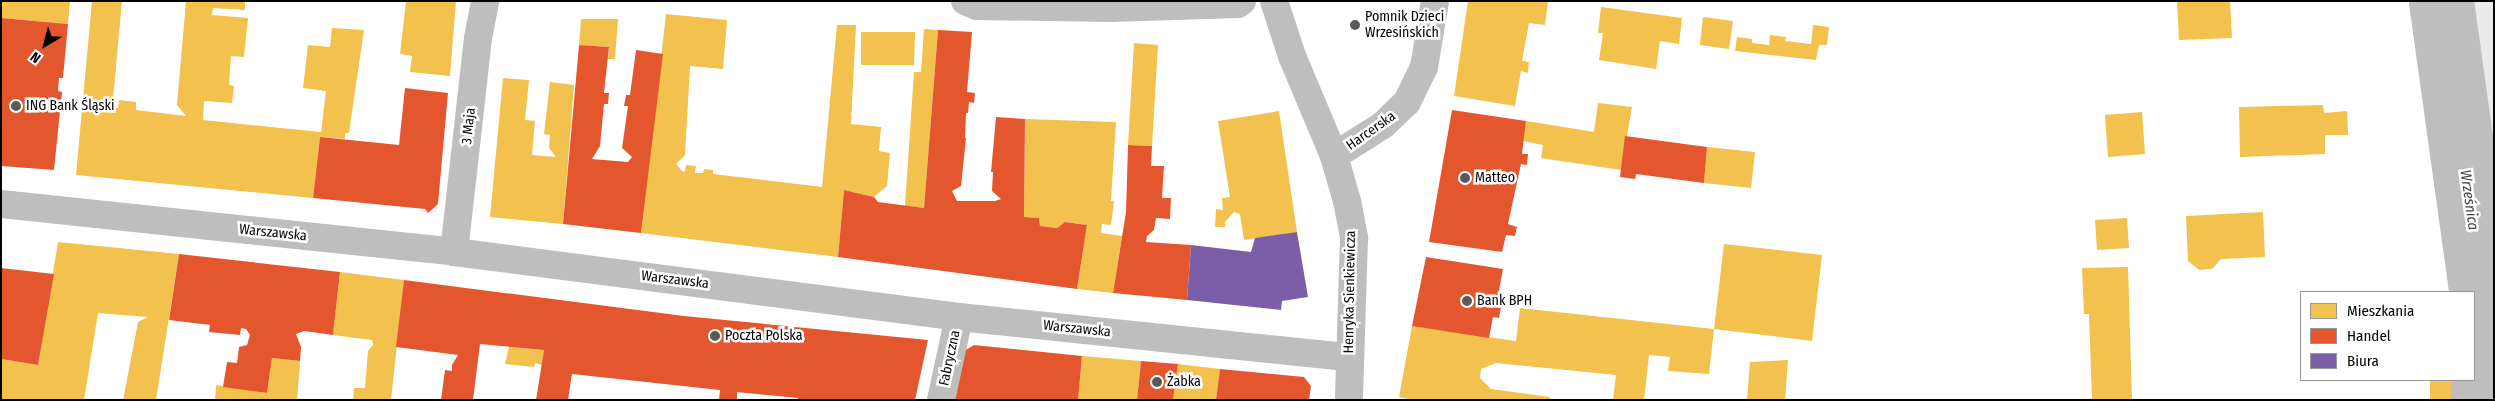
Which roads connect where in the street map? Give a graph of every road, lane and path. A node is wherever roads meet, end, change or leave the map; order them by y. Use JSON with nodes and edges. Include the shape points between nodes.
{"nodes":[{"id":1,"x":485,"y":1,"type":"edge"},
{"id":2,"x":964,"y":1,"type":"edge"},
{"id":3,"x":1242,"y":1,"type":"edge"},
{"id":4,"x":1274,"y":1,"type":"edge"},
{"id":5,"x":1435,"y":1,"type":"edge"},
{"id":6,"x":1111,"y":5,"type":"edge"},
{"id":7,"x":1334,"y":156,"type":"junction"},
{"id":8,"x":1,"y":204,"type":"edge"},
{"id":9,"x":454,"y":252,"type":"junction"},
{"id":10,"x":959,"y":317,"type":"junction"},
{"id":11,"x":1349,"y":356,"type":"junction"},
{"id":12,"x":941,"y":400,"type":"edge"},
{"id":13,"x":1349,"y":400,"type":"edge"}],
"edges":[{"from":1,"to":9,"type":"street","name":"3 Maja"},
{"from":2,"to":6,"type":"street","via":[[977,6]]},
{"from":3,"to":6,"type":"street","via":[[1238,4]]},
{"from":4,"to":7,"type":"street","name":"Harcerska","via":[[1292,56]]},
{"from":5,"to":7,"type":"street","name":"Harcerska","via":[[1424,66],[1407,102],[1383,125]]},
{"from":7,"to":11,"type":"street","name":"Henryka Sienkiewicza","via":[[1354,238]]},
{"from":8,"to":9,"type":"street","name":"Warszawska"},
{"from":9,"to":10,"type":"street","name":"Warszawska"},
{"from":10,"to":11,"type":"street","name":"Warszawska"},
{"from":10,"to":12,"type":"street","name":"Fabryczna"},
{"from":11,"to":13,"type":"street","name":"Henryka Sienkiewicza"}]}
